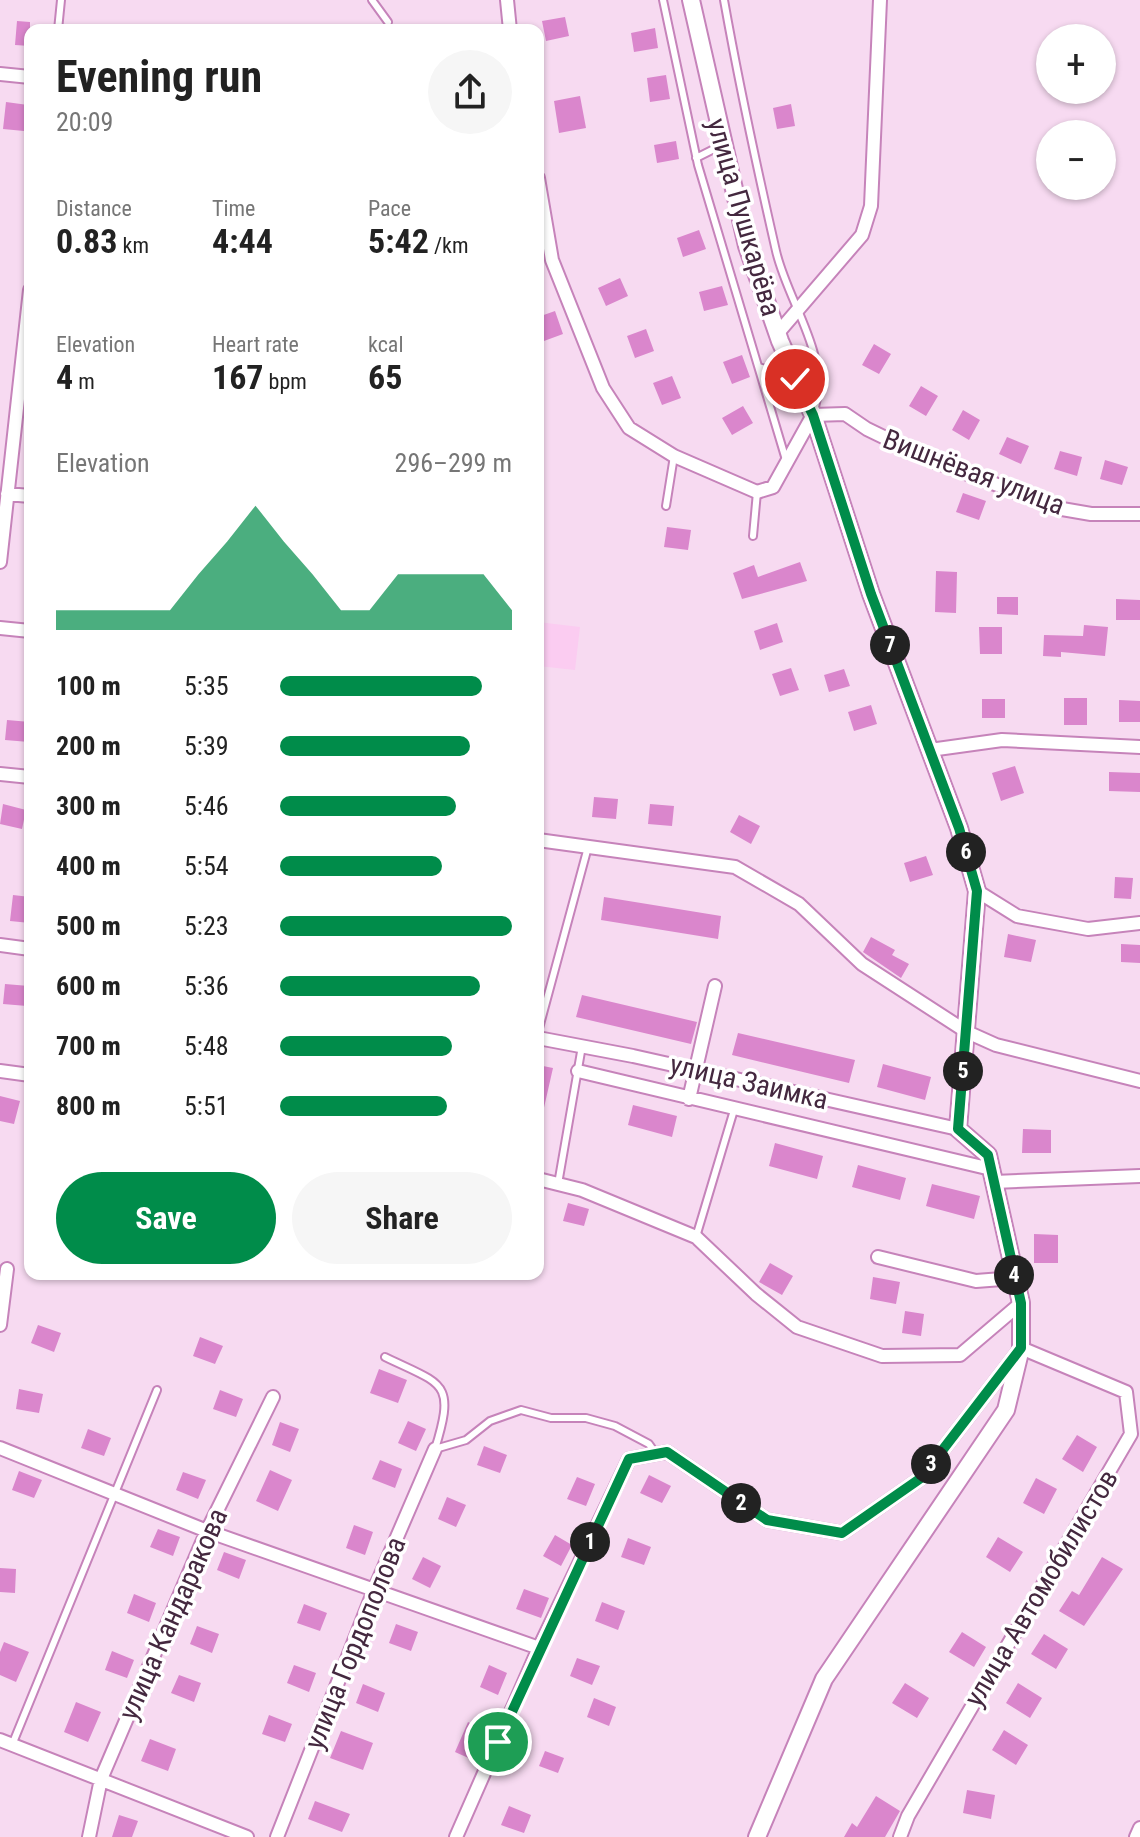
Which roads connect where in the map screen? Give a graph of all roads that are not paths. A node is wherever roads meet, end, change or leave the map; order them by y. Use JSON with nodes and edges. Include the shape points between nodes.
{"nodes":[{"id":1,"x":61,"y":0,"type":"edge"},
{"id":2,"x":372,"y":0,"type":"edge"},
{"id":3,"x":507,"y":0,"type":"edge"},
{"id":4,"x":663,"y":0,"type":"edge"},
{"id":5,"x":691,"y":0,"type":"edge"},
{"id":6,"x":724,"y":0,"type":"edge"},
{"id":7,"x":880,"y":0,"type":"edge"},
{"id":8,"x":388,"y":22,"type":"dead end"},
{"id":9,"x":59,"y":24,"type":"edge"},
{"id":10,"x":509,"y":24,"type":"edge"},
{"id":11,"x":0,"y":74,"type":"edge"},
{"id":12,"x":24,"y":76,"type":"edge"},
{"id":13,"x":722,"y":145,"type":"junction"},
{"id":14,"x":696,"y":158,"type":"junction"},
{"id":15,"x":544,"y":213,"type":"edge"},
{"id":16,"x":797,"y":310,"type":"junction"},
{"id":17,"x":777,"y":334,"type":"junction"},
{"id":18,"x":759,"y":367,"type":"junction"},
{"id":19,"x":24,"y":372,"type":"edge"},
{"id":20,"x":795,"y":379,"type":"junction"},
{"id":21,"x":813,"y":415,"type":"junction"},
{"id":22,"x":674,"y":456,"type":"junction"},
{"id":23,"x":787,"y":466,"type":"junction"},
{"id":24,"x":757,"y":492,"type":"junction"},
{"id":25,"x":7,"y":494,"type":"junction"},
{"id":26,"x":24,"y":495,"type":"edge"},
{"id":27,"x":666,"y":506,"type":"dead end"},
{"id":28,"x":1140,"y":514,"type":"edge"},
{"id":29,"x":753,"y":536,"type":"dead end"},
{"id":30,"x":0,"y":562,"type":"edge"},
{"id":31,"x":0,"y":628,"type":"edge"},
{"id":32,"x":24,"y":630,"type":"edge"},
{"id":33,"x":1140,"y":747,"type":"edge"},
{"id":34,"x":930,"y":750,"type":"junction"},
{"id":35,"x":0,"y":774,"type":"edge"},
{"id":36,"x":24,"y":776,"type":"edge"},
{"id":37,"x":544,"y":841,"type":"edge"},
{"id":38,"x":588,"y":846,"type":"junction"},
{"id":39,"x":977,"y":891,"type":"junction"},
{"id":40,"x":1140,"y":923,"type":"edge"},
{"id":41,"x":0,"y":945,"type":"edge"},
{"id":42,"x":24,"y":948,"type":"edge"},
{"id":43,"x":715,"y":986,"type":"dead end"},
{"id":44,"x":544,"y":1012,"type":"edge"},
{"id":45,"x":967,"y":1032,"type":"junction"},
{"id":46,"x":544,"y":1036,"type":"edge"},
{"id":47,"x":582,"y":1046,"type":"junction"},
{"id":48,"x":696,"y":1070,"type":"junction"},
{"id":49,"x":0,"y":1071,"type":"edge"},
{"id":50,"x":578,"y":1071,"type":"junction"},
{"id":51,"x":24,"y":1074,"type":"edge"},
{"id":52,"x":1140,"y":1081,"type":"edge"},
{"id":53,"x":689,"y":1099,"type":"junction"},
{"id":54,"x":734,"y":1110,"type":"junction"},
{"id":55,"x":958,"y":1129,"type":"junction"},
{"id":56,"x":991,"y":1168,"type":"junction"},
{"id":57,"x":1140,"y":1176,"type":"edge"},
{"id":58,"x":544,"y":1180,"type":"edge"},
{"id":59,"x":558,"y":1184,"type":"junction"},
{"id":60,"x":696,"y":1237,"type":"junction"},
{"id":61,"x":878,"y":1257,"type":"dead end"},
{"id":62,"x":7,"y":1269,"type":"dead end"},
{"id":63,"x":1015,"y":1278,"type":"junction"},
{"id":64,"x":1021,"y":1303,"type":"junction"},
{"id":65,"x":0,"y":1325,"type":"edge"},
{"id":66,"x":1021,"y":1348,"type":"junction"},
{"id":67,"x":385,"y":1357,"type":"dead end"},
{"id":68,"x":157,"y":1390,"type":"dead end"},
{"id":69,"x":1126,"y":1392,"type":"junction"},
{"id":70,"x":1140,"y":1393,"type":"edge"},
{"id":71,"x":273,"y":1397,"type":"dead end"},
{"id":72,"x":0,"y":1448,"type":"edge"},
{"id":73,"x":435,"y":1449,"type":"junction"},
{"id":74,"x":656,"y":1454,"type":"junction"},
{"id":75,"x":115,"y":1494,"type":"junction"},
{"id":76,"x":207,"y":1531,"type":"junction"},
{"id":77,"x":375,"y":1588,"type":"junction"},
{"id":78,"x":539,"y":1648,"type":"junction"},
{"id":79,"x":6,"y":1742,"type":"edge"},
{"id":80,"x":101,"y":1779,"type":"junction"},
{"id":81,"x":1140,"y":1828,"type":"edge"},
{"id":82,"x":89,"y":1837,"type":"edge"},
{"id":83,"x":247,"y":1837,"type":"edge"},
{"id":84,"x":277,"y":1837,"type":"edge"},
{"id":85,"x":456,"y":1837,"type":"edge"},
{"id":86,"x":757,"y":1837,"type":"edge"},
{"id":87,"x":900,"y":1837,"type":"edge"},
{"id":88,"x":1136,"y":1837,"type":"edge"}],
"edges":[{"from":1,"to":9,"type":"lane"},
{"from":2,"to":8,"type":"lane"},
{"from":3,"to":10,"type":"street"},
{"from":4,"to":14,"type":"lane"},
{"from":5,"to":13,"type":"street","name":"улица Пушкарёва"},
{"from":6,"to":16,"type":"lane","via":[[777,255]]},
{"from":7,"to":16,"type":"street","via":[[871,206],[862,235]]},
{"from":11,"to":12,"type":"street"},
{"from":13,"to":14,"type":"lane"},
{"from":13,"to":17,"type":"street","name":"улица Пушкарёва","via":[[747,246]]},
{"from":14,"to":18,"type":"lane"},
{"from":15,"to":22,"type":"street","via":[[552,260],[603,388],[629,428]]},
{"from":16,"to":17,"type":"street"},
{"from":16,"to":21,"type":"lane","via":[[821,388]]},
{"from":17,"to":20,"type":"street","name":"улица Пушкарёва"},
{"from":18,"to":20,"type":"lane"},
{"from":18,"to":23,"type":"lane"},
{"from":19,"to":25,"type":"street"},
{"from":20,"to":21,"type":"street","name":"улица Пушкарёва"},
{"from":21,"to":23,"type":"street"},
{"from":21,"to":28,"type":"street","name":"Вишнёвая улица","via":[[845,414],[933,461],[1062,509]]},
{"from":21,"to":34,"type":"street","name":"улица Пушкарёва","via":[[871,594]]},
{"from":22,"to":24,"type":"street"},
{"from":22,"to":27,"type":"lane"},
{"from":23,"to":24,"type":"street","via":[[773,487]]},
{"from":24,"to":29,"type":"lane"},
{"from":25,"to":26,"type":"street"},
{"from":25,"to":30,"type":"street"},
{"from":31,"to":32,"type":"street"},
{"from":33,"to":34,"type":"street","via":[[1002,740]]},
{"from":34,"to":39,"type":"street","name":"улица Пушкарёва"},
{"from":35,"to":36,"type":"street"},
{"from":37,"to":38,"type":"street"},
{"from":38,"to":44,"type":"lane"},
{"from":38,"to":45,"type":"street","via":[[735,867],[799,904],[862,964]]},
{"from":39,"to":40,"type":"street","via":[[1017,916],[1088,929]]},
{"from":39,"to":45,"type":"street","name":"улица Пушкарёва"},
{"from":41,"to":42,"type":"street"},
{"from":43,"to":48,"type":"street"},
{"from":45,"to":52,"type":"street","via":[[996,1045]]},
{"from":45,"to":55,"type":"street","name":"улица Пушкарёва"},
{"from":46,"to":47,"type":"street","name":"улица Заимка"},
{"from":47,"to":48,"type":"street","name":"улица Заимка"},
{"from":47,"to":50,"type":"lane"},
{"from":48,"to":53,"type":"street"},
{"from":48,"to":55,"type":"street","name":"улица Заимка"},
{"from":49,"to":51,"type":"street"},
{"from":50,"to":53,"type":"street"},
{"from":50,"to":59,"type":"lane"},
{"from":53,"to":54,"type":"street"},
{"from":54,"to":56,"type":"street"},
{"from":54,"to":60,"type":"lane"},
{"from":55,"to":56,"type":"street"},
{"from":56,"to":57,"type":"street"},
{"from":56,"to":63,"type":"street"},
{"from":58,"to":59,"type":"street"},
{"from":59,"to":60,"type":"street"},
{"from":60,"to":64,"type":"street","via":[[797,1327],[882,1356],[960,1355]]},
{"from":61,"to":63,"type":"street","via":[[976,1281]]},
{"from":62,"to":65,"type":"street"},
{"from":63,"to":64,"type":"street"},
{"from":64,"to":66,"type":"street"},
{"from":66,"to":69,"type":"street"},
{"from":66,"to":74,"type":"street","via":[[921,1478],[842,1533],[767,1520],[667,1452]]},
{"from":66,"to":86,"type":"street","via":[[1006,1410],[824,1679]]},
{"from":67,"to":73,"type":"lane","via":[[435,1381],[443,1391],[446,1413]]},
{"from":68,"to":75,"type":"lane"},
{"from":69,"to":70,"type":"street"},
{"from":69,"to":87,"type":"street","name":"улица Автомобилистов","via":[[1131,1434],[1005,1644]]},
{"from":71,"to":76,"type":"street","name":"улица Кандаракова"},
{"from":72,"to":75,"type":"street"},
{"from":73,"to":74,"type":"lane","via":[[466,1440],[490,1421],[521,1410],[615,1426],[649,1444]]},
{"from":73,"to":77,"type":"street","name":"улица Гордополова"},
{"from":74,"to":78,"type":"street","via":[[629,1459]]},
{"from":75,"to":76,"type":"street"},
{"from":75,"to":79,"type":"lane"},
{"from":76,"to":77,"type":"street"},
{"from":76,"to":80,"type":"street","name":"улица Кандаракова"},
{"from":77,"to":78,"type":"street"},
{"from":77,"to":84,"type":"street","name":"улица Гордополова"},
{"from":78,"to":85,"type":"street"},
{"from":79,"to":80,"type":"street"},
{"from":80,"to":82,"type":"street","name":"улица Кандаракова"},
{"from":80,"to":83,"type":"street"},
{"from":81,"to":88,"type":"street"}]}
